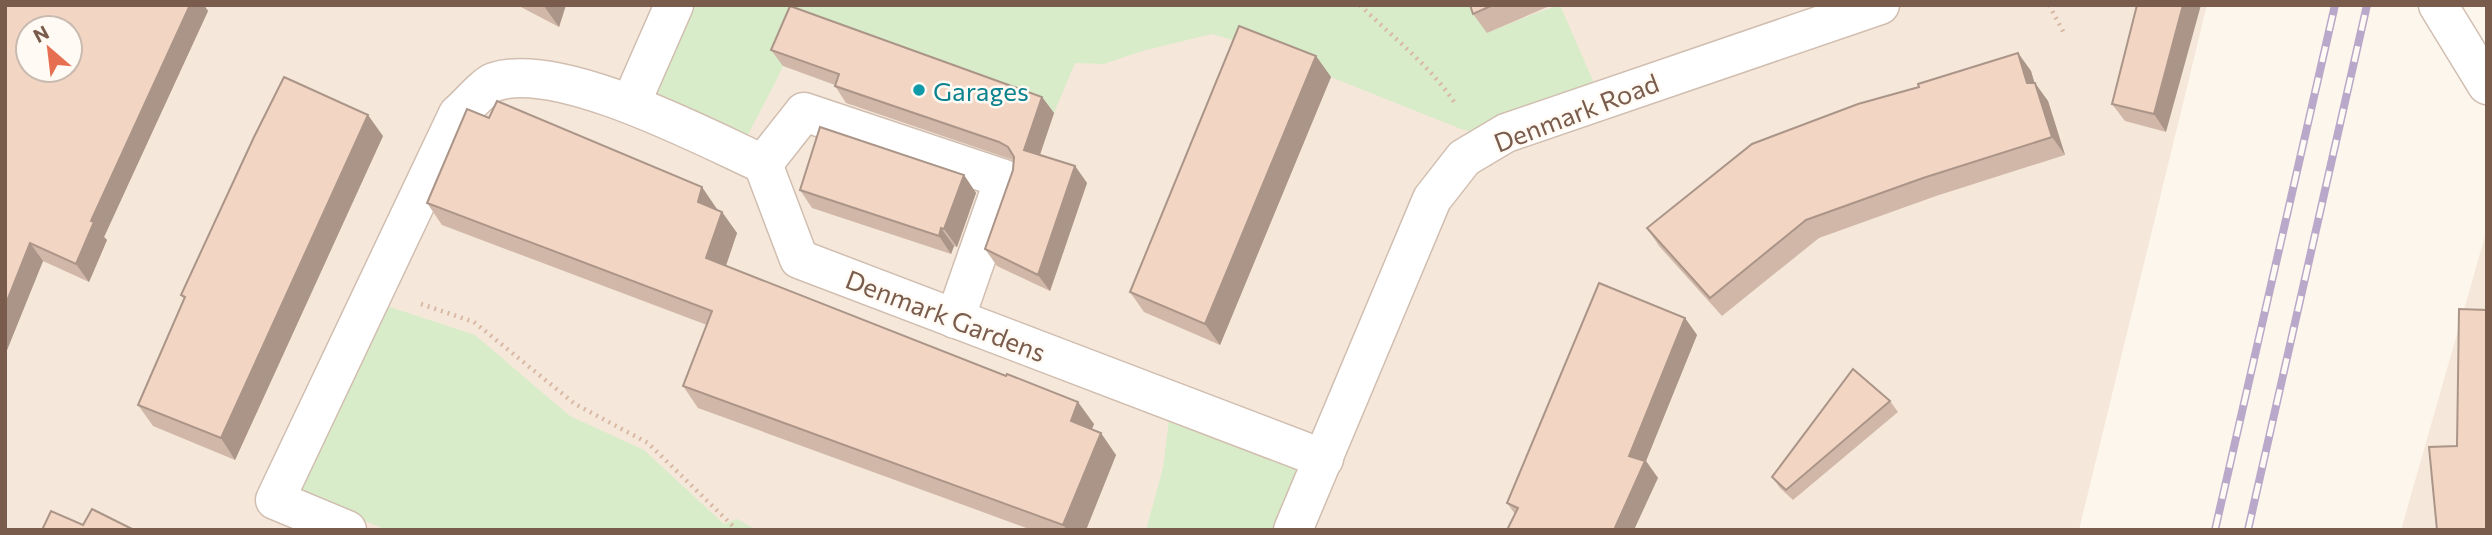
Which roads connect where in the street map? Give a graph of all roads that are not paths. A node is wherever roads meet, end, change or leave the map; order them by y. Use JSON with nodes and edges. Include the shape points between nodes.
{"nodes":[{"id":1,"x":674,"y":5,"type":"edge"},
{"id":2,"x":1880,"y":5,"type":"edge"},
{"id":3,"x":2453,"y":11,"type":"edge"},
{"id":4,"x":2487,"y":85,"type":"edge"},
{"id":5,"x":631,"y":103,"type":"junction"},
{"id":6,"x":763,"y":164,"type":"junction"},
{"id":7,"x":955,"y":319,"type":"junction"},
{"id":8,"x":1324,"y":459,"type":"junction"},
{"id":9,"x":347,"y":530,"type":"edge"},
{"id":10,"x":1293,"y":530,"type":"edge"}],
"edges":[{"from":1,"to":5,"type":"street"},
{"from":2,"to":8,"type":"street","name":"Denmark Road","via":[[1506,133],[1464,158],[1432,199]]},
{"from":3,"to":4,"type":"street"},
{"from":5,"to":6,"type":"street"},
{"from":5,"to":9,"type":"street","via":[[535,77],[492,82],[458,114],[275,500]]},
{"from":6,"to":7,"type":"street","name":"Denmark Gardens","via":[[799,259]]},
{"from":6,"to":7,"type":"street","via":[[804,112],[1004,179]]},
{"from":7,"to":8,"type":"street","name":"Denmark Gardens"},
{"from":8,"to":10,"type":"street","name":"Denmark Road"}]}
